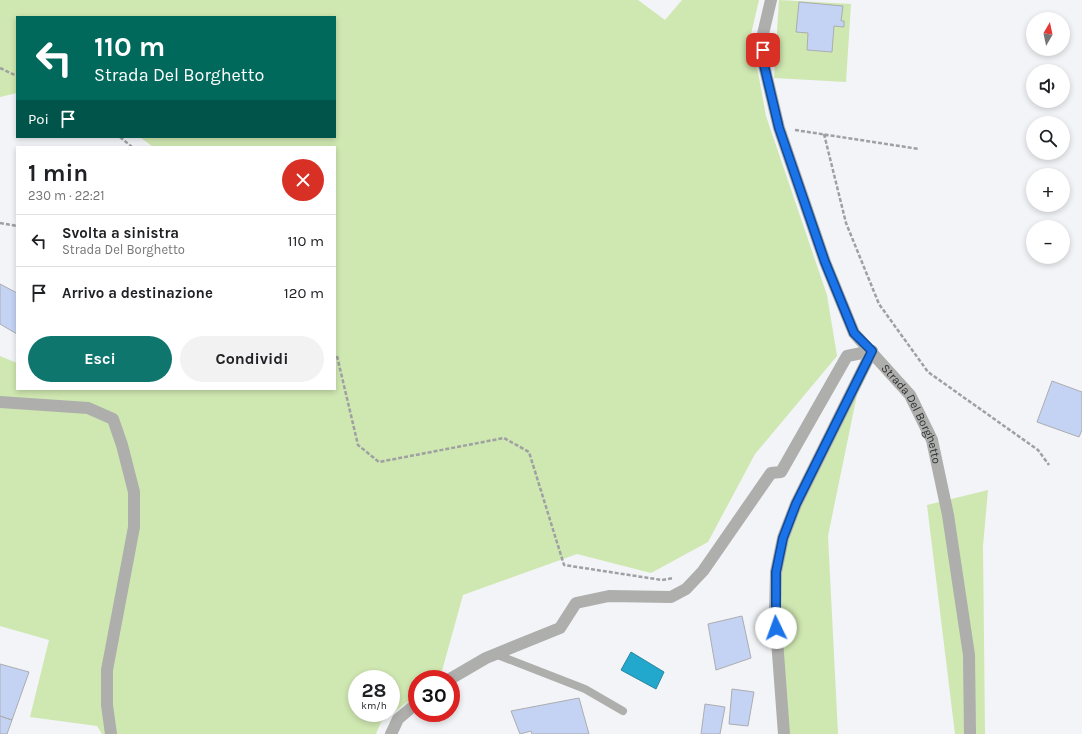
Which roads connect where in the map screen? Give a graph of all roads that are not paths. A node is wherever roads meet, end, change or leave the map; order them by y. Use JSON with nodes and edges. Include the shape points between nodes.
{"nodes":[{"id":1,"x":771,"y":0,"type":"edge"},
{"id":2,"x":872,"y":351,"type":"junction"},
{"id":3,"x":0,"y":402,"type":"edge"},
{"id":4,"x":495,"y":654,"type":"junction"},
{"id":5,"x":460,"y":673,"type":"edge"},
{"id":6,"x":408,"y":711,"type":"edge"},
{"id":7,"x":623,"y":711,"type":"dead end"},
{"id":8,"x":111,"y":734,"type":"edge"},
{"id":9,"x":391,"y":734,"type":"edge"},
{"id":10,"x":784,"y":734,"type":"edge"},
{"id":11,"x":970,"y":734,"type":"edge"}],
"edges":[{"from":1,"to":2,"type":"street","name":"Strada Del Borghetto","via":[[763,34],[764,65],[779,128],[831,276],[854,333]]},
{"from":2,"to":4,"type":"street","via":[[848,356],[781,472],[771,473],[703,571],[686,589],[671,597],[609,596],[576,603],[560,628]]},
{"from":2,"to":10,"type":"street","via":[[796,504],[783,538],[776,572],[775,613]]},
{"from":2,"to":11,"type":"street","name":"Strada Del Borghetto","via":[[910,395],[932,440],[948,515],[969,655]]},
{"from":3,"to":8,"type":"street","via":[[88,408],[113,419],[122,444],[134,492],[134,527],[107,670],[107,705]]},
{"from":4,"to":5,"type":"street"},
{"from":4,"to":7,"type":"lane","via":[[585,689]]},
{"from":6,"to":9,"type":"street","via":[[398,719]]}]}
